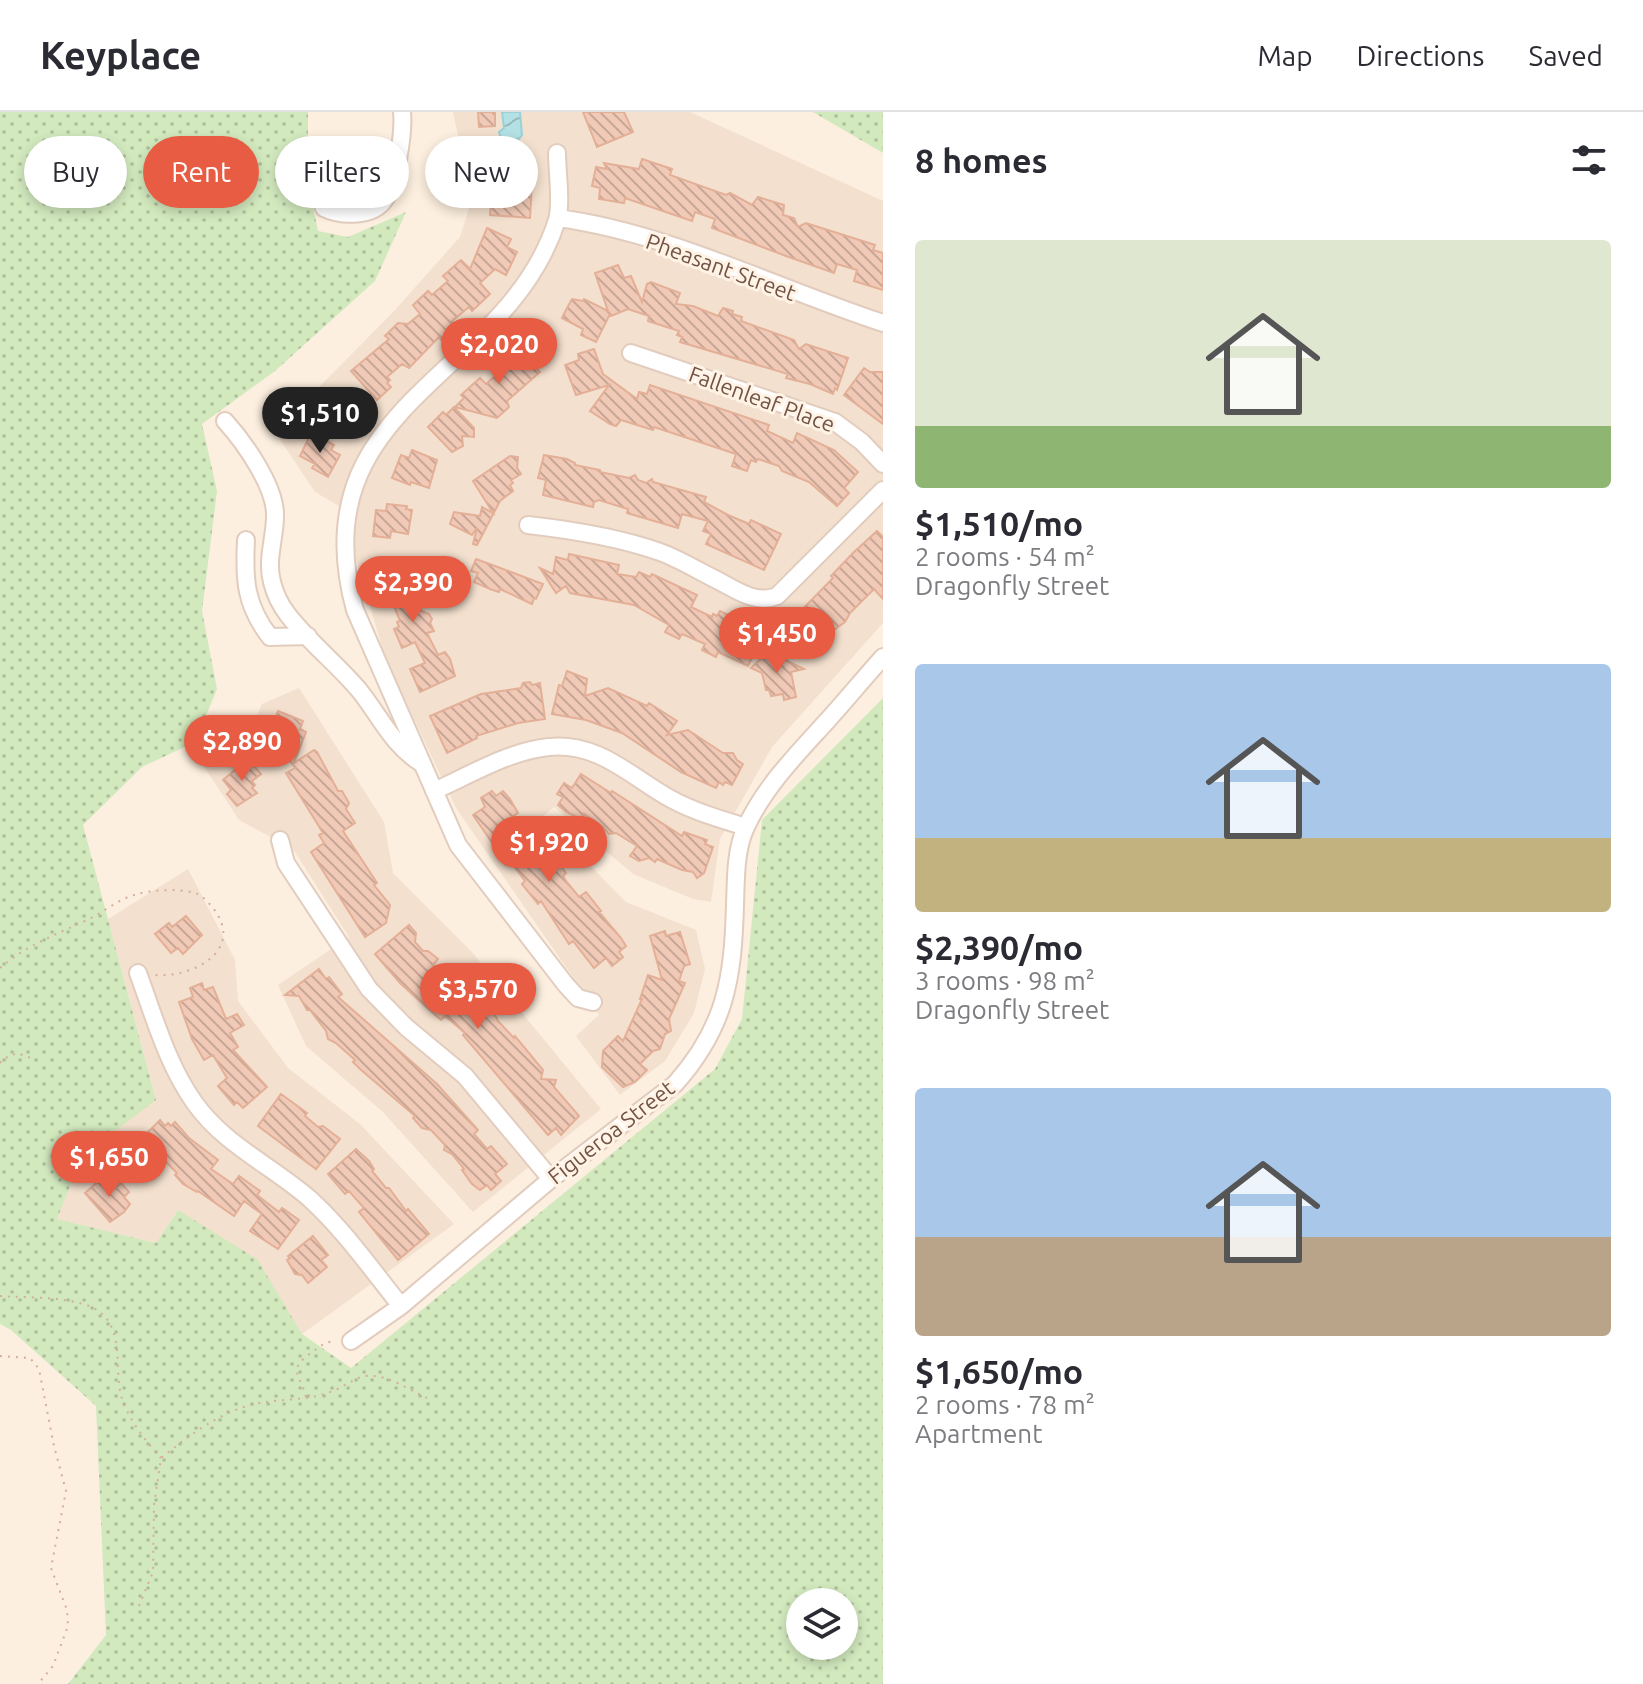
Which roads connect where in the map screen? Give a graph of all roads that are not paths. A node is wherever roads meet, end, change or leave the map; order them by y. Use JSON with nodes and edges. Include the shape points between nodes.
{"nodes":[{"id":1,"x":402,"y":112,"type":"edge"},
{"id":2,"x":402,"y":136,"type":"edge"},
{"id":3,"x":557,"y":153,"type":"dead end"},
{"id":4,"x":324,"y":208,"type":"edge"},
{"id":5,"x":375,"y":208,"type":"edge"},
{"id":6,"x":558,"y":218,"type":"junction"},
{"id":7,"x":883,"y":323,"type":"edge"},
{"id":8,"x":631,"y":353,"type":"dead end"},
{"id":9,"x":225,"y":421,"type":"dead end"},
{"id":10,"x":883,"y":464,"type":"edge"},
{"id":11,"x":883,"y":490,"type":"edge"},
{"id":12,"x":528,"y":525,"type":"dead end"},
{"id":13,"x":246,"y":540,"type":"dead end"},
{"id":14,"x":308,"y":636,"type":"junction"},
{"id":15,"x":883,"y":657,"type":"edge"},
{"id":16,"x":422,"y":764,"type":"junction"},
{"id":17,"x":434,"y":791,"type":"junction"},
{"id":18,"x":746,"y":827,"type":"junction"},
{"id":19,"x":280,"y":840,"type":"dead end"},
{"id":20,"x":138,"y":973,"type":"road end"},
{"id":21,"x":593,"y":1002,"type":"dead end"},
{"id":22,"x":551,"y":1179,"type":"junction"},
{"id":23,"x":401,"y":1306,"type":"junction"},
{"id":24,"x":351,"y":1341,"type":"road end"}],
"edges":[{"from":1,"to":2,"type":"street"},
{"from":3,"to":6,"type":"street"},
{"from":4,"to":5,"type":"street","via":[[335,213]]},
{"from":6,"to":7,"type":"street","name":"Pheasant Street","via":[[672,246]]},
{"from":6,"to":16,"type":"street","via":[[531,278],[381,434],[354,483],[346,536],[348,588]]},
{"from":8,"to":10,"type":"street","name":"Fallenleaf Place","via":[[835,422]]},
{"from":9,"to":14,"type":"street","via":[[252,456],[271,498],[276,512],[271,580],[286,613]]},
{"from":11,"to":12,"type":"street","via":[[769,599],[750,597],[662,553]]},
{"from":13,"to":14,"type":"street","via":[[248,596],[256,619],[270,637]]},
{"from":14,"to":16,"type":"street","via":[[358,690],[404,753]]},
{"from":15,"to":18,"type":"street","name":"Figueroa Street","via":[[779,774]]},
{"from":16,"to":17,"type":"street"},
{"from":17,"to":18,"type":"street","via":[[532,751],[565,746],[597,754],[685,806]]},
{"from":17,"to":21,"type":"street","via":[[472,866],[566,985],[578,998]]},
{"from":18,"to":22,"type":"street","name":"Figueroa Street","via":[[736,877],[731,975],[706,1044],[675,1084]]},
{"from":19,"to":22,"type":"street","via":[[286,863],[369,989],[465,1076]]},
{"from":20,"to":23,"type":"street","via":[[169,1056],[194,1103],[228,1139],[309,1198]]},
{"from":22,"to":23,"type":"street","name":"Figueroa Street"},
{"from":23,"to":24,"type":"street","name":"Figueroa Street"}]}
